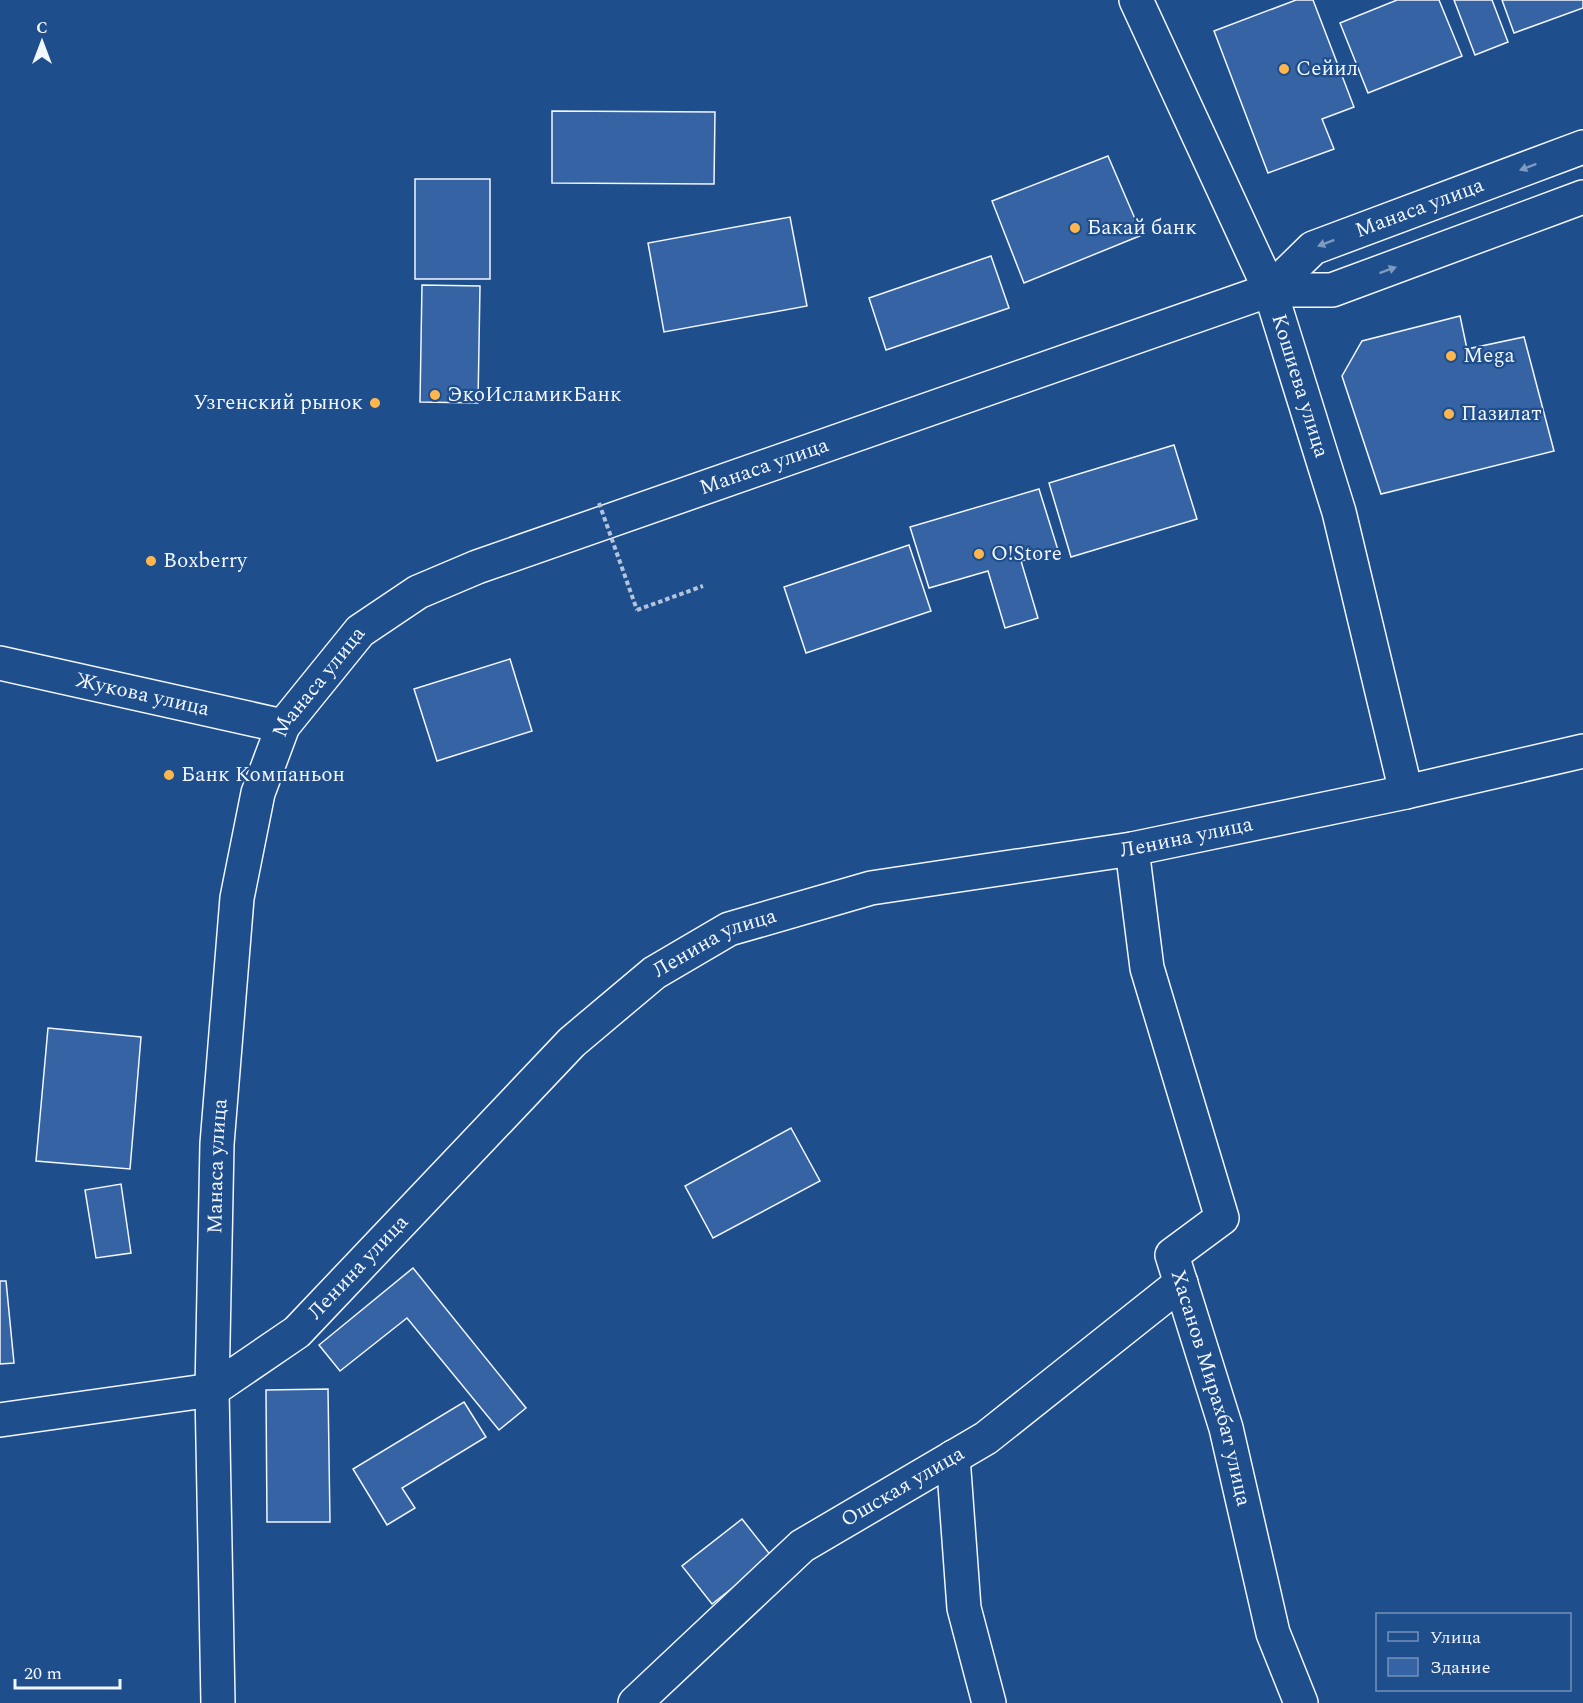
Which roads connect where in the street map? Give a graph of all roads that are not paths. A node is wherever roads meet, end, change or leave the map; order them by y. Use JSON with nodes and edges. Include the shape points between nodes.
{"nodes":[{"id":1,"x":1136,"y":0,"type":"edge"},
{"id":2,"x":1583,"y":147,"type":"edge"},
{"id":3,"x":1583,"y":197,"type":"edge"},
{"id":4,"x":1270,"y":290,"type":"junction"},
{"id":5,"x":0,"y":663,"type":"edge"},
{"id":6,"x":283,"y":726,"type":"junction"},
{"id":7,"x":1583,"y":751,"type":"edge"},
{"id":8,"x":1406,"y":792,"type":"junction"},
{"id":9,"x":1132,"y":849,"type":"junction"},
{"id":10,"x":1181,"y":1283,"type":"junction"},
{"id":11,"x":212,"y":1390,"type":"junction"},
{"id":12,"x":0,"y":1420,"type":"edge"},
{"id":13,"x":953,"y":1457,"type":"junction"},
{"id":14,"x":218,"y":1703,"type":"edge"},
{"id":15,"x":635,"y":1703,"type":"edge"},
{"id":16,"x":989,"y":1703,"type":"edge"},
{"id":17,"x":1301,"y":1703,"type":"edge"}],
"edges":[{"from":1,"to":4,"type":"main road","name":"Кошиева улица"},
{"from":2,"to":4,"type":"main road","name":"Манаса улица","one_way":true,"via":[[1313,248]]},
{"from":4,"to":3,"type":"main road","name":"Манаса улица","one_way":true,"via":[[1332,290]]},
{"from":4,"to":6,"type":"main road","name":"Манаса улица","via":[[477,567],[418,592],[360,631]]},
{"from":4,"to":8,"type":"main road","name":"Кошиева улица","via":[[1339,512]]},
{"from":5,"to":6,"type":"main road","name":"Жукова улица"},
{"from":6,"to":11,"type":"main road","name":"Манаса улица","via":[[258,793],[237,898],[217,1144]]},
{"from":7,"to":8,"type":"main road","name":"Ленина улица"},
{"from":8,"to":9,"type":"main road","name":"Ленина улица"},
{"from":9,"to":10,"type":"main road","name":"Хасанов Мирахбат улица","via":[[1147,968],[1222,1218],[1172,1255]]},
{"from":9,"to":11,"type":"main road","name":"Ленина улица","via":[[871,888],[729,929],[654,973],[572,1042],[297,1332]]},
{"from":10,"to":13,"type":"main road","name":"Ошская улица","via":[[986,1438]]},
{"from":10,"to":17,"type":"main road","name":"Хасанов Мирахбат улица","via":[[1226,1428],[1273,1632]]},
{"from":11,"to":12,"type":"main road","name":"Ленина улица"},
{"from":11,"to":14,"type":"main road","name":"Манаса улица"},
{"from":13,"to":15,"type":"main road","name":"Ошская улица","via":[[802,1546]]},
{"from":13,"to":16,"type":"main road","via":[[964,1608]]}]}
